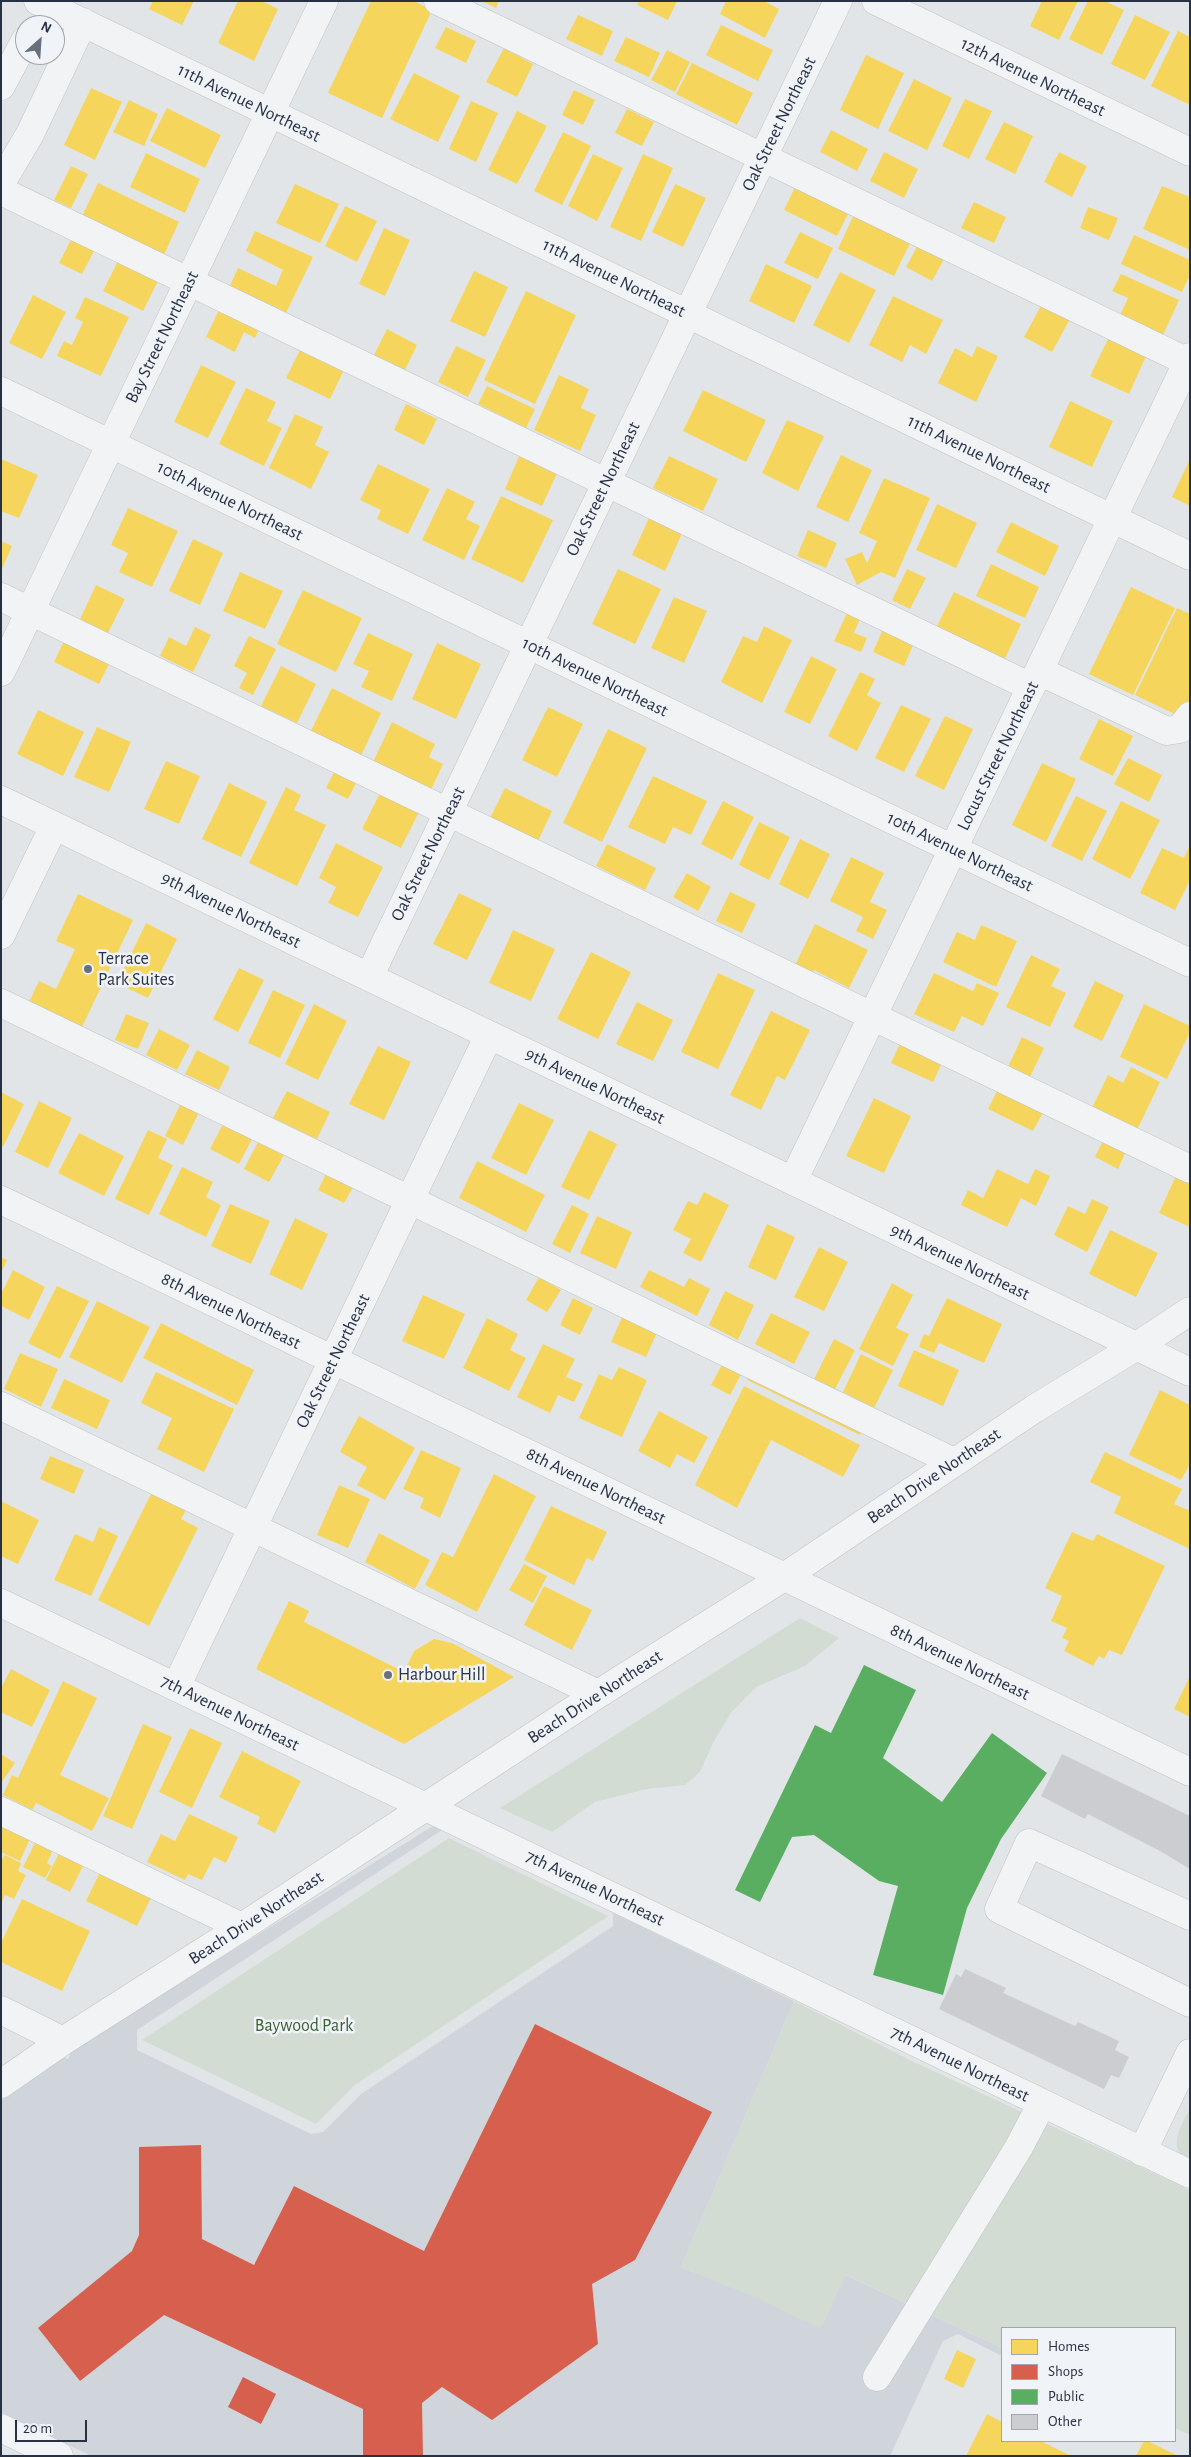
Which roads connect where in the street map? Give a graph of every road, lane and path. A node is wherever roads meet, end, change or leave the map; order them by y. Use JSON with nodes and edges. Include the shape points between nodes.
{"nodes":[{"id":1,"x":324,"y":1,"type":"edge"},
{"id":2,"x":438,"y":1,"type":"edge"},
{"id":3,"x":838,"y":1,"type":"edge"},
{"id":4,"x":876,"y":1,"type":"edge"},
{"id":5,"x":39,"y":10,"type":"edge"},
{"id":6,"x":83,"y":22,"type":"junction"},
{"id":7,"x":15,"y":60,"type":"edge"},
{"id":8,"x":1,"y":86,"type":"edge"},
{"id":9,"x":270,"y":113,"type":"junction"},
{"id":10,"x":1190,"y":152,"type":"edge"},
{"id":11,"x":763,"y":158,"type":"junction"},
{"id":12,"x":1,"y":183,"type":"edge"},
{"id":13,"x":1,"y":192,"type":"edge"},
{"id":14,"x":189,"y":282,"type":"junction"},
{"id":15,"x":688,"y":313,"type":"junction"},
{"id":16,"x":1189,"y":360,"type":"edge"},
{"id":17,"x":1,"y":391,"type":"edge"},
{"id":18,"x":111,"y":444,"type":"junction"},
{"id":19,"x":606,"y":483,"type":"junction"},
{"id":20,"x":1112,"y":518,"type":"junction"},
{"id":21,"x":1190,"y":556,"type":"edge"},
{"id":22,"x":1,"y":598,"type":"edge"},
{"id":23,"x":30,"y":612,"type":"junction"},
{"id":24,"x":528,"y":645,"type":"junction"},
{"id":25,"x":1,"y":672,"type":"edge"},
{"id":26,"x":1035,"y":679,"type":"junction"},
{"id":27,"x":1185,"y":723,"type":"edge"},
{"id":28,"x":1,"y":800,"type":"edge"},
{"id":29,"x":448,"y":812,"type":"junction"},
{"id":30,"x":54,"y":826,"type":"junction"},
{"id":31,"x":953,"y":849,"type":"junction"},
{"id":32,"x":1,"y":935,"type":"edge"},
{"id":33,"x":1190,"y":962,"type":"edge"},
{"id":34,"x":369,"y":977,"type":"junction"},
{"id":35,"x":1,"y":1003,"type":"edge"},
{"id":36,"x":873,"y":1016,"type":"junction"},
{"id":37,"x":489,"y":1035,"type":"junction"},
{"id":38,"x":1190,"y":1169,"type":"edge"},
{"id":39,"x":794,"y":1182,"type":"junction"},
{"id":40,"x":1,"y":1200,"type":"edge"},
{"id":41,"x":410,"y":1200,"type":"junction"},
{"id":42,"x":1190,"y":1311,"type":"edge"},
{"id":43,"x":1137,"y":1346,"type":"junction"},
{"id":44,"x":333,"y":1360,"type":"junction"},
{"id":45,"x":1190,"y":1372,"type":"edge"},
{"id":46,"x":1,"y":1406,"type":"edge"},
{"id":47,"x":954,"y":1462,"type":"junction"},
{"id":48,"x":253,"y":1528,"type":"junction"},
{"id":49,"x":784,"y":1577,"type":"junction"},
{"id":50,"x":1,"y":1603,"type":"edge"},
{"id":51,"x":176,"y":1687,"type":"junction"},
{"id":52,"x":598,"y":1694,"type":"junction"},
{"id":53,"x":1190,"y":1772,"type":"edge"},
{"id":54,"x":426,"y":1807,"type":"junction"},
{"id":55,"x":1,"y":1811,"type":"edge"},
{"id":56,"x":1190,"y":1916,"type":"edge"},
{"id":57,"x":242,"y":1927,"type":"junction"},
{"id":58,"x":1190,"y":2003,"type":"edge"},
{"id":59,"x":1,"y":2010,"type":"edge"},
{"id":60,"x":63,"y":2041,"type":"junction"},
{"id":61,"x":1190,"y":2053,"type":"edge"},
{"id":62,"x":1,"y":2084,"type":"edge"},
{"id":63,"x":1042,"y":2103,"type":"junction"},
{"id":64,"x":1142,"y":2152,"type":"junction"},
{"id":65,"x":1190,"y":2174,"type":"edge"},
{"id":66,"x":877,"y":2377,"type":"dead end"},
{"id":67,"x":1,"y":2428,"type":"edge"},
{"id":68,"x":58,"y":2456,"type":"edge"}],
"edges":[{"from":1,"to":9,"type":"street","name":"Bay Street Northeast"},
{"from":2,"to":11,"type":"street"},
{"from":3,"to":11,"type":"street","name":"Oak Street Northeast"},
{"from":4,"to":10,"type":"street","name":"12th Avenue Northeast"},
{"from":5,"to":6,"type":"street","name":"11th Avenue Northeast"},
{"from":6,"to":9,"type":"street","name":"11th Avenue Northeast"},
{"from":6,"to":12,"type":"street","via":[[30,134]]},
{"from":7,"to":8,"type":"street"},
{"from":9,"to":14,"type":"street","name":"Bay Street Northeast"},
{"from":9,"to":15,"type":"street","name":"11th Avenue Northeast"},
{"from":11,"to":15,"type":"street","name":"Oak Street Northeast"},
{"from":11,"to":16,"type":"street"},
{"from":13,"to":14,"type":"street"},
{"from":14,"to":18,"type":"street","name":"Bay Street Northeast"},
{"from":14,"to":19,"type":"street"},
{"from":15,"to":19,"type":"street","name":"Oak Street Northeast"},
{"from":15,"to":20,"type":"street","name":"11th Avenue Northeast"},
{"from":16,"to":20,"type":"street","name":"Locust Street Northeast"},
{"from":17,"to":18,"type":"street","name":"10th Avenue Northeast"},
{"from":18,"to":23,"type":"street","name":"Bay Street Northeast"},
{"from":18,"to":24,"type":"street","name":"10th Avenue Northeast"},
{"from":19,"to":24,"type":"street","name":"Oak Street Northeast"},
{"from":19,"to":26,"type":"street"},
{"from":20,"to":21,"type":"street","name":"11th Avenue Northeast"},
{"from":20,"to":26,"type":"street","name":"Locust Street Northeast"},
{"from":22,"to":23,"type":"street"},
{"from":23,"to":25,"type":"street","name":"Bay Street Northeast"},
{"from":23,"to":29,"type":"street"},
{"from":24,"to":29,"type":"street","name":"Oak Street Northeast"},
{"from":24,"to":31,"type":"street","name":"10th Avenue Northeast"},
{"from":26,"to":27,"type":"street","via":[[1167,731]]},
{"from":26,"to":31,"type":"street","name":"Locust Street Northeast"},
{"from":28,"to":30,"type":"street","name":"9th Avenue Northeast"},
{"from":29,"to":34,"type":"street","name":"Oak Street Northeast"},
{"from":29,"to":36,"type":"street"},
{"from":30,"to":32,"type":"street"},
{"from":30,"to":34,"type":"street","name":"9th Avenue Northeast"},
{"from":31,"to":33,"type":"street","name":"10th Avenue Northeast"},
{"from":31,"to":36,"type":"street","name":"Locust Street Northeast"},
{"from":34,"to":37,"type":"street","name":"9th Avenue Northeast"},
{"from":35,"to":41,"type":"street"},
{"from":36,"to":38,"type":"street"},
{"from":36,"to":39,"type":"street","name":"Locust Street Northeast"},
{"from":37,"to":39,"type":"street","name":"9th Avenue Northeast"},
{"from":37,"to":41,"type":"street","name":"Oak Street Northeast"},
{"from":39,"to":43,"type":"street","name":"9th Avenue Northeast"},
{"from":40,"to":44,"type":"street","name":"8th Avenue Northeast"},
{"from":41,"to":44,"type":"street","name":"Oak Street Northeast"},
{"from":41,"to":47,"type":"street"},
{"from":42,"to":43,"type":"street","name":"Beach Drive Northeast"},
{"from":43,"to":45,"type":"street","name":"9th Avenue Northeast"},
{"from":43,"to":47,"type":"street","name":"Beach Drive Northeast"},
{"from":44,"to":48,"type":"street","name":"Oak Street Northeast"},
{"from":44,"to":49,"type":"street","name":"8th Avenue Northeast"},
{"from":46,"to":48,"type":"street"},
{"from":47,"to":49,"type":"street","name":"Beach Drive Northeast"},
{"from":48,"to":51,"type":"street","name":"Oak Street Northeast"},
{"from":48,"to":52,"type":"street"},
{"from":49,"to":52,"type":"street","name":"Beach Drive Northeast"},
{"from":49,"to":53,"type":"street","name":"8th Avenue Northeast"},
{"from":50,"to":51,"type":"street","name":"7th Avenue Northeast"},
{"from":51,"to":54,"type":"street","name":"7th Avenue Northeast"},
{"from":52,"to":54,"type":"street","name":"Beach Drive Northeast"},
{"from":54,"to":57,"type":"street","name":"Beach Drive Northeast"},
{"from":54,"to":63,"type":"street","name":"7th Avenue Northeast"},
{"from":55,"to":57,"type":"street"},
{"from":56,"to":58,"type":"street","via":[[1029,1843],[999,1909]]},
{"from":57,"to":60,"type":"street","name":"Beach Drive Northeast"},
{"from":59,"to":60,"type":"street"},
{"from":60,"to":62,"type":"street","name":"Beach Drive Northeast"},
{"from":61,"to":64,"type":"street"},
{"from":63,"to":64,"type":"street","name":"7th Avenue Northeast"},
{"from":63,"to":66,"type":"street","via":[[1019,2147]]},
{"from":64,"to":65,"type":"street","name":"7th Avenue Northeast"},
{"from":67,"to":68,"type":"street"}]}
